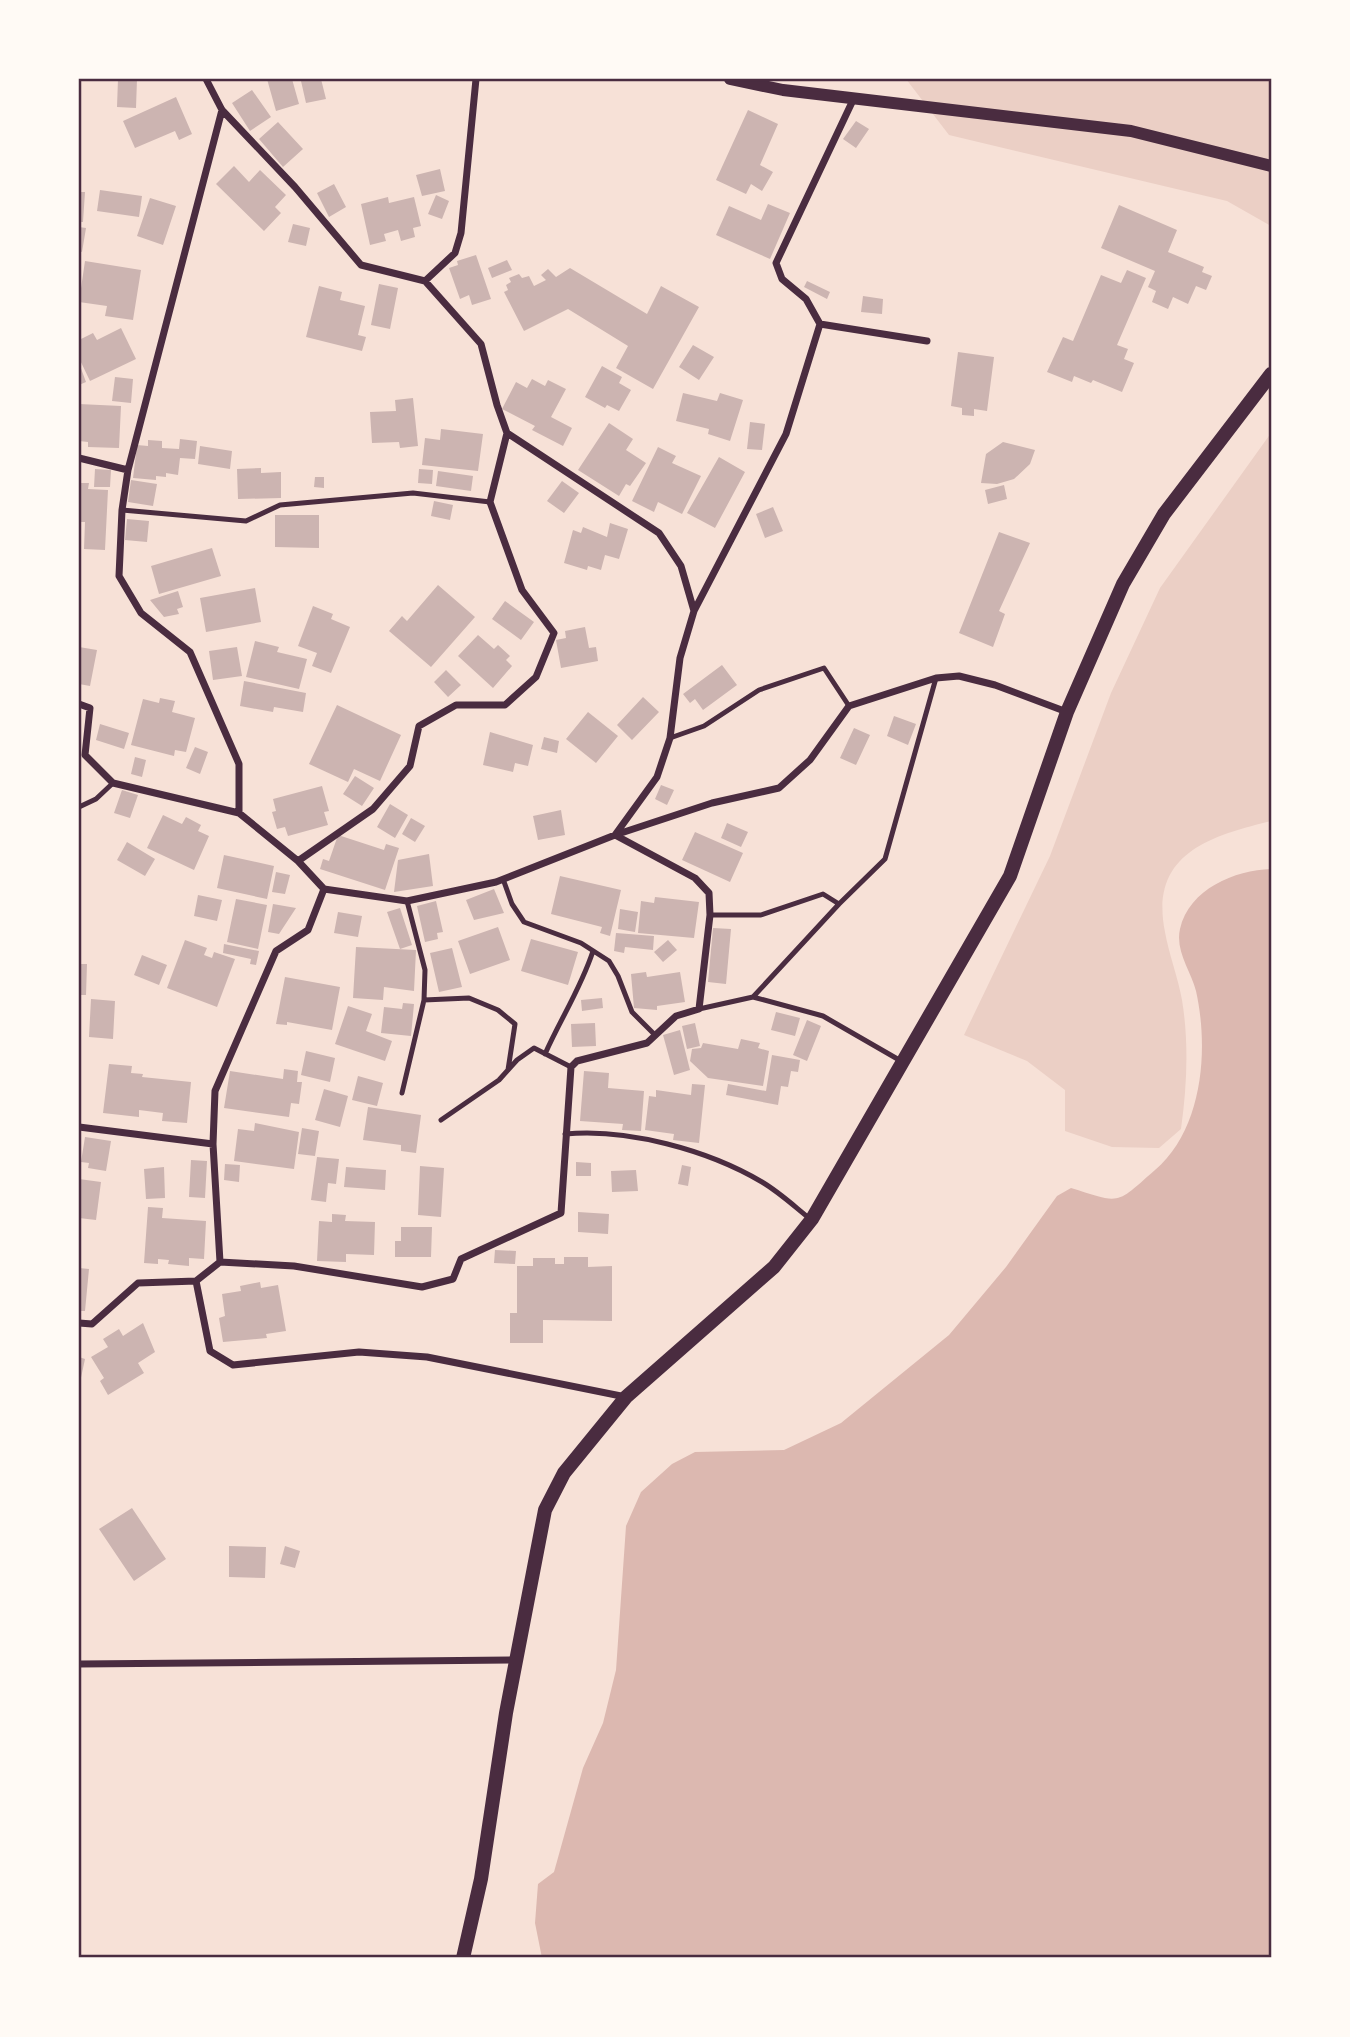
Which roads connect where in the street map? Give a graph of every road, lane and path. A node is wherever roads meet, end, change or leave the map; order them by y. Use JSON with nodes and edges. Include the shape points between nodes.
{"nodes":[{"id":1,"x":206,"y":79,"type":"edge"},
{"id":2,"x":476,"y":79,"type":"edge"},
{"id":3,"x":730,"y":79,"type":"edge"},
{"id":4,"x":854,"y":98,"type":"junction"},
{"id":5,"x":222,"y":110,"type":"junction"},
{"id":6,"x":1271,"y":166,"type":"edge"},
{"id":7,"x":425,"y":282,"type":"junction"},
{"id":8,"x":820,"y":324,"type":"junction"},
{"id":9,"x":927,"y":341,"type":"dead end"},
{"id":10,"x":1271,"y":374,"type":"edge"},
{"id":11,"x":507,"y":433,"type":"junction"},
{"id":12,"x":79,"y":458,"type":"edge"},
{"id":13,"x":128,"y":470,"type":"junction"},
{"id":14,"x":490,"y":502,"type":"junction"},
{"id":15,"x":122,"y":510,"type":"junction"},
{"id":16,"x":694,"y":611,"type":"junction"},
{"id":17,"x":936,"y":678,"type":"junction"},
{"id":18,"x":79,"y":704,"type":"edge"},
{"id":19,"x":849,"y":706,"type":"junction"},
{"id":20,"x":1068,"y":712,"type":"junction"},
{"id":21,"x":670,"y":738,"type":"junction"},
{"id":22,"x":113,"y":783,"type":"junction"},
{"id":23,"x":79,"y":807,"type":"edge"},
{"id":24,"x":239,"y":813,"type":"junction"},
{"id":25,"x":615,"y":835,"type":"junction"},
{"id":26,"x":298,"y":861,"type":"junction"},
{"id":27,"x":503,"y":879,"type":"junction"},
{"id":28,"x":324,"y":889,"type":"junction"},
{"id":29,"x":407,"y":901,"type":"junction"},
{"id":30,"x":839,"y":904,"type":"junction"},
{"id":31,"x":710,"y":915,"type":"junction"},
{"id":32,"x":593,"y":951,"type":"junction"},
{"id":33,"x":753,"y":997,"type":"junction"},
{"id":34,"x":424,"y":1000,"type":"junction"},
{"id":35,"x":699,"y":1009,"type":"junction"},
{"id":36,"x":655,"y":1035,"type":"junction"},
{"id":37,"x":545,"y":1054,"type":"junction"},
{"id":38,"x":904,"y":1063,"type":"junction"},
{"id":39,"x":571,"y":1067,"type":"junction"},
{"id":40,"x":508,"y":1070,"type":"junction"},
{"id":41,"x":402,"y":1093,"type":"dead end"},
{"id":42,"x":441,"y":1120,"type":"dead end"},
{"id":43,"x":79,"y":1127,"type":"edge"},
{"id":44,"x":565,"y":1134,"type":"junction"},
{"id":45,"x":213,"y":1144,"type":"junction"},
{"id":46,"x":812,"y":1220,"type":"junction"},
{"id":47,"x":220,"y":1262,"type":"junction"},
{"id":48,"x":197,"y":1282,"type":"junction"},
{"id":49,"x":79,"y":1323,"type":"edge"},
{"id":50,"x":626,"y":1397,"type":"junction"},
{"id":51,"x":517,"y":1660,"type":"junction"},
{"id":52,"x":79,"y":1664,"type":"edge"},
{"id":53,"x":463,"y":1958,"type":"edge"}],
"edges":[{"from":1,"to":5,"type":"street"},
{"from":2,"to":7,"type":"street","via":[[461,233],[455,253]]},
{"from":3,"to":4,"type":"street"},
{"from":4,"to":6,"type":"street","via":[[1131,131]]},
{"from":4,"to":8,"type":"street","via":[[776,263],[782,279],[806,299]]},
{"from":5,"to":7,"type":"street","via":[[361,265]]},
{"from":5,"to":13,"type":"street"},
{"from":7,"to":11,"type":"street","via":[[481,344]]},
{"from":8,"to":9,"type":"street"},
{"from":8,"to":16,"type":"street","via":[[786,434]]},
{"from":10,"to":20,"type":"main road","via":[[1164,514],[1123,584]]},
{"from":11,"to":14,"type":"street"},
{"from":11,"to":16,"type":"street","via":[[659,533],[681,566]]},
{"from":12,"to":13,"type":"street"},
{"from":13,"to":15,"type":"street"},
{"from":14,"to":15,"type":"lane","via":[[413,493],[280,505],[246,521]]},
{"from":14,"to":26,"type":"street","via":[[522,590],[554,633],[536,677],[505,705],[456,705],[419,726],[410,766],[373,809]]},
{"from":15,"to":24,"type":"street","via":[[119,576],[141,613],[190,652],[239,764]]},
{"from":16,"to":21,"type":"street","via":[[680,659]]},
{"from":17,"to":19,"type":"street"},
{"from":17,"to":20,"type":"street","via":[[959,676],[995,685]]},
{"from":17,"to":30,"type":"lane","via":[[885,859]]},
{"from":18,"to":22,"type":"street","via":[[90,708],[85,755]]},
{"from":19,"to":21,"type":"lane","via":[[824,668],[759,690],[704,726]]},
{"from":19,"to":25,"type":"street","via":[[810,760],[779,788],[712,803]]},
{"from":20,"to":38,"type":"main road","via":[[1010,876]]},
{"from":21,"to":25,"type":"street","via":[[657,777]]},
{"from":22,"to":23,"type":"lane"},
{"from":22,"to":24,"type":"street"},
{"from":24,"to":26,"type":"street"},
{"from":25,"to":27,"type":"street"},
{"from":25,"to":31,"type":"street","via":[[695,878],[709,893]]},
{"from":26,"to":28,"type":"street"},
{"from":27,"to":29,"type":"street"},
{"from":27,"to":32,"type":"lane","via":[[524,922]]},
{"from":28,"to":29,"type":"street"},
{"from":28,"to":45,"type":"street","via":[[309,930],[276,951],[270,964],[215,1091]]},
{"from":29,"to":34,"type":"lane","via":[[425,970]]},
{"from":30,"to":31,"type":"lane","via":[[823,894],[761,915]]},
{"from":30,"to":33,"type":"lane"},
{"from":31,"to":35,"type":"street"},
{"from":32,"to":36,"type":"lane","via":[[609,961],[632,1012]]},
{"from":32,"to":37,"type":"lane","via":[[582,986],[565,1008]]},
{"from":33,"to":35,"type":"lane"},
{"from":33,"to":38,"type":"lane","via":[[823,1016]]},
{"from":34,"to":40,"type":"lane","via":[[469,998],[498,1010],[514,1024]]},
{"from":34,"to":41,"type":"lane"},
{"from":35,"to":36,"type":"street","via":[[676,1016]]},
{"from":36,"to":39,"type":"street","via":[[647,1043],[577,1061]]},
{"from":37,"to":39,"type":"lane"},
{"from":37,"to":40,"type":"lane","via":[[534,1048]]},
{"from":38,"to":46,"type":"main road"},
{"from":39,"to":44,"type":"street"},
{"from":40,"to":42,"type":"lane"},
{"from":43,"to":45,"type":"street"},
{"from":44,"to":46,"type":"lane","via":[[607,1134],[667,1144],[762,1182]]},
{"from":44,"to":47,"type":"street","via":[[561,1213],[461,1259],[453,1279],[422,1287],[293,1266]]},
{"from":45,"to":47,"type":"street"},
{"from":46,"to":50,"type":"main road","via":[[774,1267]]},
{"from":47,"to":48,"type":"street"},
{"from":48,"to":49,"type":"street","via":[[138,1283],[92,1324]]},
{"from":48,"to":50,"type":"street","via":[[210,1351],[233,1365],[359,1353],[427,1357]]},
{"from":50,"to":51,"type":"main road","via":[[564,1473],[545,1510]]},
{"from":51,"to":52,"type":"street"},
{"from":51,"to":53,"type":"main road","via":[[481,1879]]}]}
